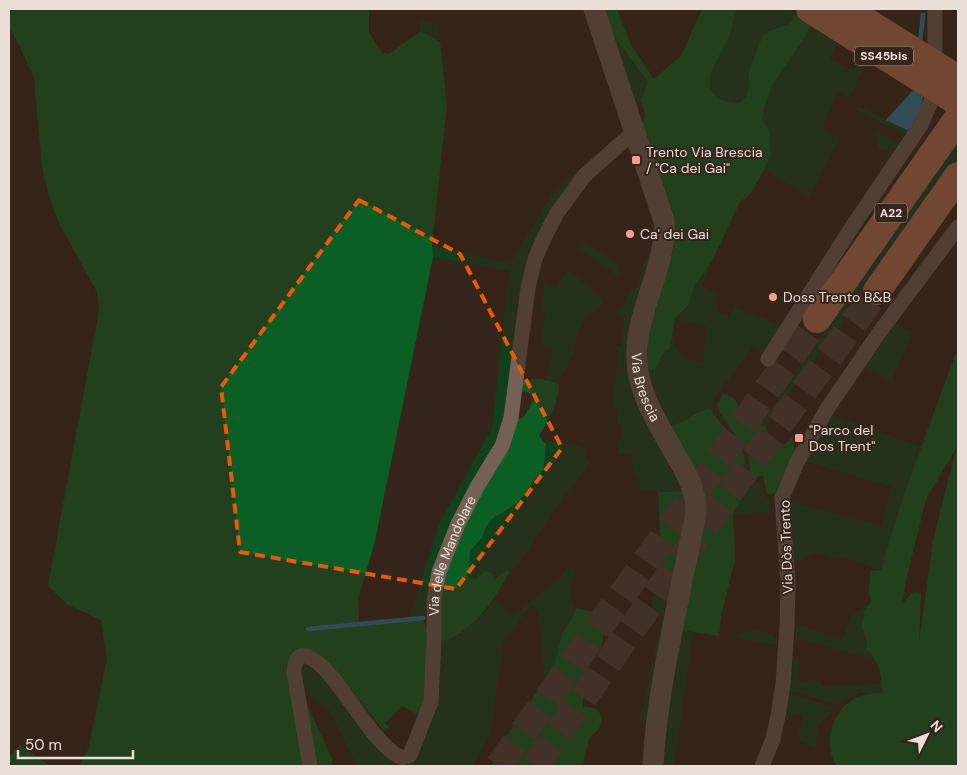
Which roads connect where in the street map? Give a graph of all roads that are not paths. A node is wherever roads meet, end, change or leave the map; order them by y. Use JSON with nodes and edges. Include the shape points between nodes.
{"nodes":[{"id":1,"x":594,"y":9,"type":"edge"},
{"id":2,"x":810,"y":9,"type":"edge"},
{"id":3,"x":846,"y":9,"type":"edge"},
{"id":4,"x":935,"y":9,"type":"edge"},
{"id":5,"x":958,"y":79,"type":"edge"},
{"id":6,"x":958,"y":102,"type":"edge"},
{"id":7,"x":958,"y":118,"type":"edge"},
{"id":8,"x":635,"y":131,"type":"junction"},
{"id":9,"x":958,"y":176,"type":"edge"},
{"id":10,"x":958,"y":227,"type":"edge"},
{"id":11,"x":877,"y":291,"type":"tunnel mouth"},
{"id":12,"x":817,"y":319,"type":"tunnel mouth"},
{"id":13,"x":768,"y":360,"type":"dead end"},
{"id":14,"x":310,"y":766,"type":"edge"},
{"id":15,"x":653,"y":766,"type":"edge"},
{"id":16,"x":762,"y":766,"type":"edge"}],
"edges":[{"from":1,"to":8,"type":"street","name":"Via Brescia"},
{"from":2,"to":6,"type":"highway","number":"SS45bis"},
{"from":3,"to":5,"type":"highway","number":"SS45bis"},
{"from":4,"to":13,"type":"street","via":[[935,82],[921,126],[850,230]]},
{"from":7,"to":12,"type":"highway","number":"A22"},
{"from":8,"to":14,"type":"street","name":"Via delle Mandolare","via":[[589,171],[573,190],[544,236],[535,259],[507,435],[458,524],[439,572],[434,600],[431,702],[410,755],[401,758],[386,746],[330,674],[306,655],[300,656],[294,664],[294,673]]},
{"from":8,"to":15,"type":"street","name":"Via Brescia","via":[[664,220],[665,234],[639,334],[637,363],[648,404],[690,482],[696,509],[668,654]]},
{"from":9,"to":11,"type":"highway","number":"A22"},
{"from":10,"to":16,"type":"street","name":"Via Dòs Trento","via":[[827,409],[797,462],[782,498],[788,582],[783,684],[772,740]]}]}
